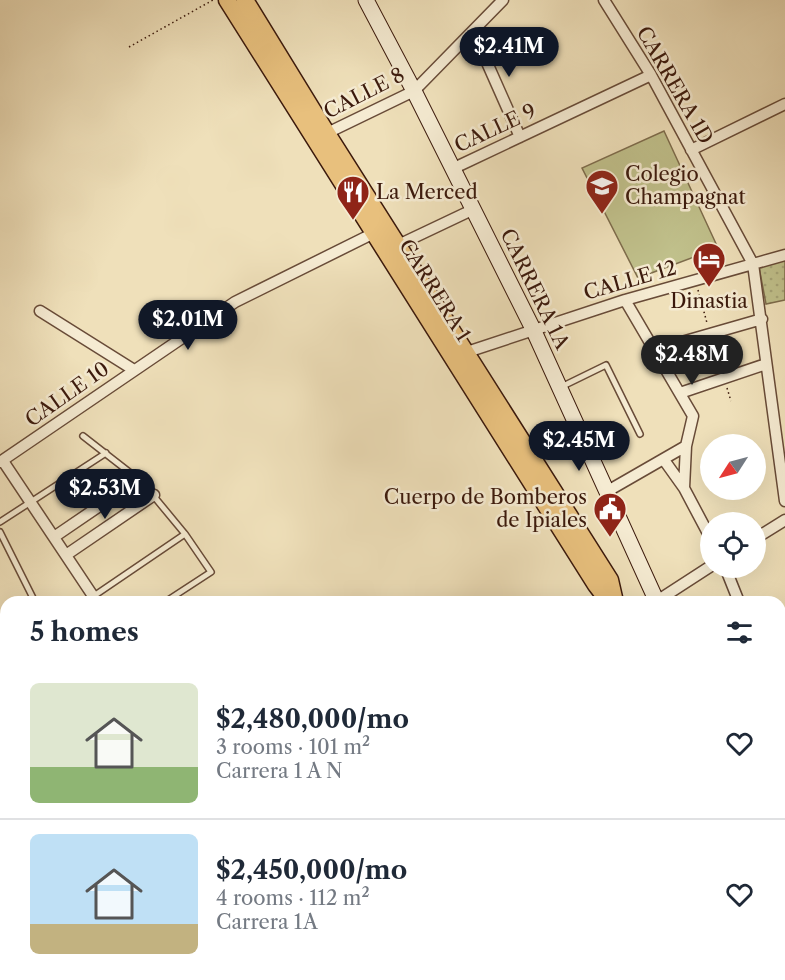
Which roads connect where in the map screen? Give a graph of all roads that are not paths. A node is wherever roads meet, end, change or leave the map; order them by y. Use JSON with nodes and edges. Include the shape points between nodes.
{"nodes":[{"id":1,"x":227,"y":0,"type":"edge"},
{"id":2,"x":245,"y":0,"type":"edge"},
{"id":3,"x":366,"y":0,"type":"edge"},
{"id":4,"x":503,"y":0,"type":"edge"},
{"id":5,"x":604,"y":0,"type":"edge"},
{"id":6,"x":473,"y":31,"type":"junction"},
{"id":7,"x":651,"y":75,"type":"junction"},
{"id":8,"x":414,"y":91,"type":"junction"},
{"id":9,"x":785,"y":104,"type":"edge"},
{"id":10,"x":321,"y":136,"type":"junction"},
{"id":11,"x":520,"y":137,"type":"junction"},
{"id":12,"x":691,"y":150,"type":"junction"},
{"id":13,"x":452,"y":168,"type":"junction"},
{"id":14,"x":472,"y":210,"type":"junction"},
{"id":15,"x":374,"y":233,"type":"junction"},
{"id":16,"x":392,"y":249,"type":"junction"},
{"id":17,"x":785,"y":255,"type":"edge"},
{"id":18,"x":753,"y":264,"type":"junction"},
{"id":19,"x":625,"y":300,"type":"junction"},
{"id":20,"x":40,"y":311,"type":"dead end"},
{"id":21,"x":762,"y":319,"type":"junction"},
{"id":22,"x":533,"y":328,"type":"junction"},
{"id":23,"x":654,"y":350,"type":"junction"},
{"id":24,"x":459,"y":355,"type":"junction"},
{"id":25,"x":766,"y":364,"type":"junction"},
{"id":26,"x":134,"y":370,"type":"junction"},
{"id":27,"x":559,"y":388,"type":"junction"},
{"id":28,"x":680,"y":393,"type":"junction"},
{"id":29,"x":640,"y":434,"type":"dead end"},
{"id":30,"x":83,"y":436,"type":"dead end"},
{"id":31,"x":686,"y":446,"type":"junction"},
{"id":32,"x":106,"y":453,"type":"junction"},
{"id":33,"x":664,"y":460,"type":"junction"},
{"id":34,"x":2,"y":461,"type":"edge"},
{"id":35,"x":139,"y":479,"type":"junction"},
{"id":36,"x":684,"y":488,"type":"junction"},
{"id":37,"x":606,"y":492,"type":"junction"},
{"id":38,"x":154,"y":495,"type":"junction"},
{"id":39,"x":785,"y":501,"type":"edge"},
{"id":40,"x":31,"y":502,"type":"junction"},
{"id":41,"x":99,"y":507,"type":"junction"},
{"id":42,"x":700,"y":518,"type":"edge"},
{"id":43,"x":563,"y":519,"type":"junction"},
{"id":44,"x":785,"y":520,"type":"edge"},
{"id":45,"x":0,"y":522,"type":"edge"},
{"id":46,"x":72,"y":525,"type":"junction"},
{"id":47,"x":111,"y":525,"type":"junction"},
{"id":48,"x":0,"y":532,"type":"edge"},
{"id":49,"x":766,"y":532,"type":"edge"},
{"id":50,"x":185,"y":534,"type":"junction"},
{"id":51,"x":54,"y":537,"type":"junction"},
{"id":52,"x":84,"y":543,"type":"junction"},
{"id":53,"x":66,"y":555,"type":"junction"},
{"id":54,"x":700,"y":573,"type":"edge"},
{"id":55,"x":729,"y":578,"type":"edge"},
{"id":56,"x":32,"y":596,"type":"edge"},
{"id":57,"x":87,"y":596,"type":"edge"},
{"id":58,"x":93,"y":596,"type":"edge"},
{"id":59,"x":174,"y":596,"type":"edge"},
{"id":60,"x":604,"y":596,"type":"edge"},
{"id":61,"x":614,"y":596,"type":"edge"},
{"id":62,"x":655,"y":596,"type":"edge"},
{"id":63,"x":665,"y":596,"type":"edge"},
{"id":64,"x":737,"y":596,"type":"edge"}],
"edges":[{"from":1,"to":10,"type":"main road","name":"CARRERA 1"},
{"from":2,"to":10,"type":"main road","name":"CARRERA 1"},
{"from":3,"to":8,"type":"street","name":"CARRERA 1A"},
{"from":4,"to":6,"type":"street","name":"CALLE 8"},
{"from":5,"to":7,"type":"street","name":"CARRERA 1D"},
{"from":6,"to":8,"type":"street","name":"CALLE 8"},
{"from":6,"to":11,"type":"street"},
{"from":7,"to":11,"type":"street","name":"CALLE 9"},
{"from":7,"to":12,"type":"street","name":"CARRERA 1D"},
{"from":8,"to":10,"type":"street","name":"CALLE 8"},
{"from":8,"to":13,"type":"street","name":"CARRERA 1A"},
{"from":9,"to":12,"type":"street"},
{"from":10,"to":15,"type":"main road","name":"CARRERA 1"},
{"from":10,"to":16,"type":"main road","name":"CARRERA 1"},
{"from":11,"to":13,"type":"street","name":"CALLE 9"},
{"from":12,"to":18,"type":"street","name":"CARRERA 1D"},
{"from":13,"to":14,"type":"street","name":"CARRERA 1A"},
{"from":14,"to":16,"type":"street"},
{"from":14,"to":22,"type":"street","name":"CARRERA 1A"},
{"from":15,"to":16,"type":"main road","name":"CARRERA 1"},
{"from":15,"to":26,"type":"street","name":"CALLE 10","via":[[235,302]]},
{"from":16,"to":24,"type":"main road","name":"CARRERA 1"},
{"from":17,"to":18,"type":"street","name":"CALLE 12"},
{"from":18,"to":19,"type":"street","name":"CALLE 12"},
{"from":18,"to":21,"type":"street","name":"CARRERA 1D"},
{"from":19,"to":22,"type":"street","name":"CALLE 12"},
{"from":19,"to":23,"type":"street"},
{"from":20,"to":26,"type":"street"},
{"from":21,"to":23,"type":"street"},
{"from":21,"to":25,"type":"street","name":"CARRERA 1D"},
{"from":22,"to":24,"type":"street","name":"CALLE 12"},
{"from":22,"to":27,"type":"street","name":"CARRERA 1A"},
{"from":23,"to":28,"type":"street"},
{"from":24,"to":43,"type":"main road","name":"CARRERA 1"},
{"from":25,"to":28,"type":"street"},
{"from":25,"to":39,"type":"street","name":"CARRERA 1D"},
{"from":26,"to":34,"type":"street","name":"CALLE 10"},
{"from":27,"to":29,"type":"lane","via":[[606,365]]},
{"from":27,"to":37,"type":"street","name":"CARRERA 1A"},
{"from":28,"to":31,"type":"street","via":[[693,416]]},
{"from":30,"to":32,"type":"lane"},
{"from":31,"to":33,"type":"street"},
{"from":31,"to":36,"type":"street"},
{"from":32,"to":35,"type":"lane"},
{"from":32,"to":40,"type":"lane"},
{"from":33,"to":36,"type":"street"},
{"from":33,"to":37,"type":"street"},
{"from":34,"to":40,"type":"street"},
{"from":35,"to":38,"type":"lane"},
{"from":35,"to":41,"type":"street"},
{"from":36,"to":42,"type":"street"},
{"from":37,"to":62,"type":"street","name":"CARRERA 1A"},
{"from":38,"to":47,"type":"street"},
{"from":38,"to":50,"type":"lane"},
{"from":40,"to":45,"type":"lane"},
{"from":40,"to":51,"type":"street"},
{"from":41,"to":46,"type":"street"},
{"from":41,"to":47,"type":"street"},
{"from":43,"to":60,"type":"main road","name":"CARRERA 1"},
{"from":43,"to":61,"type":"main road","name":"CARRERA 1","via":[[610,580]]},
{"from":44,"to":49,"type":"street"},
{"from":46,"to":51,"type":"street"},
{"from":46,"to":52,"type":"street"},
{"from":47,"to":52,"type":"street"},
{"from":48,"to":56,"type":"lane"},
{"from":50,"to":58,"type":"lane"},
{"from":50,"to":59,"type":"lane","via":[[212,572]]},
{"from":51,"to":53,"type":"street"},
{"from":52,"to":53,"type":"street"},
{"from":53,"to":57,"type":"street"},
{"from":54,"to":63,"type":"street"},
{"from":55,"to":64,"type":"street"}]}
